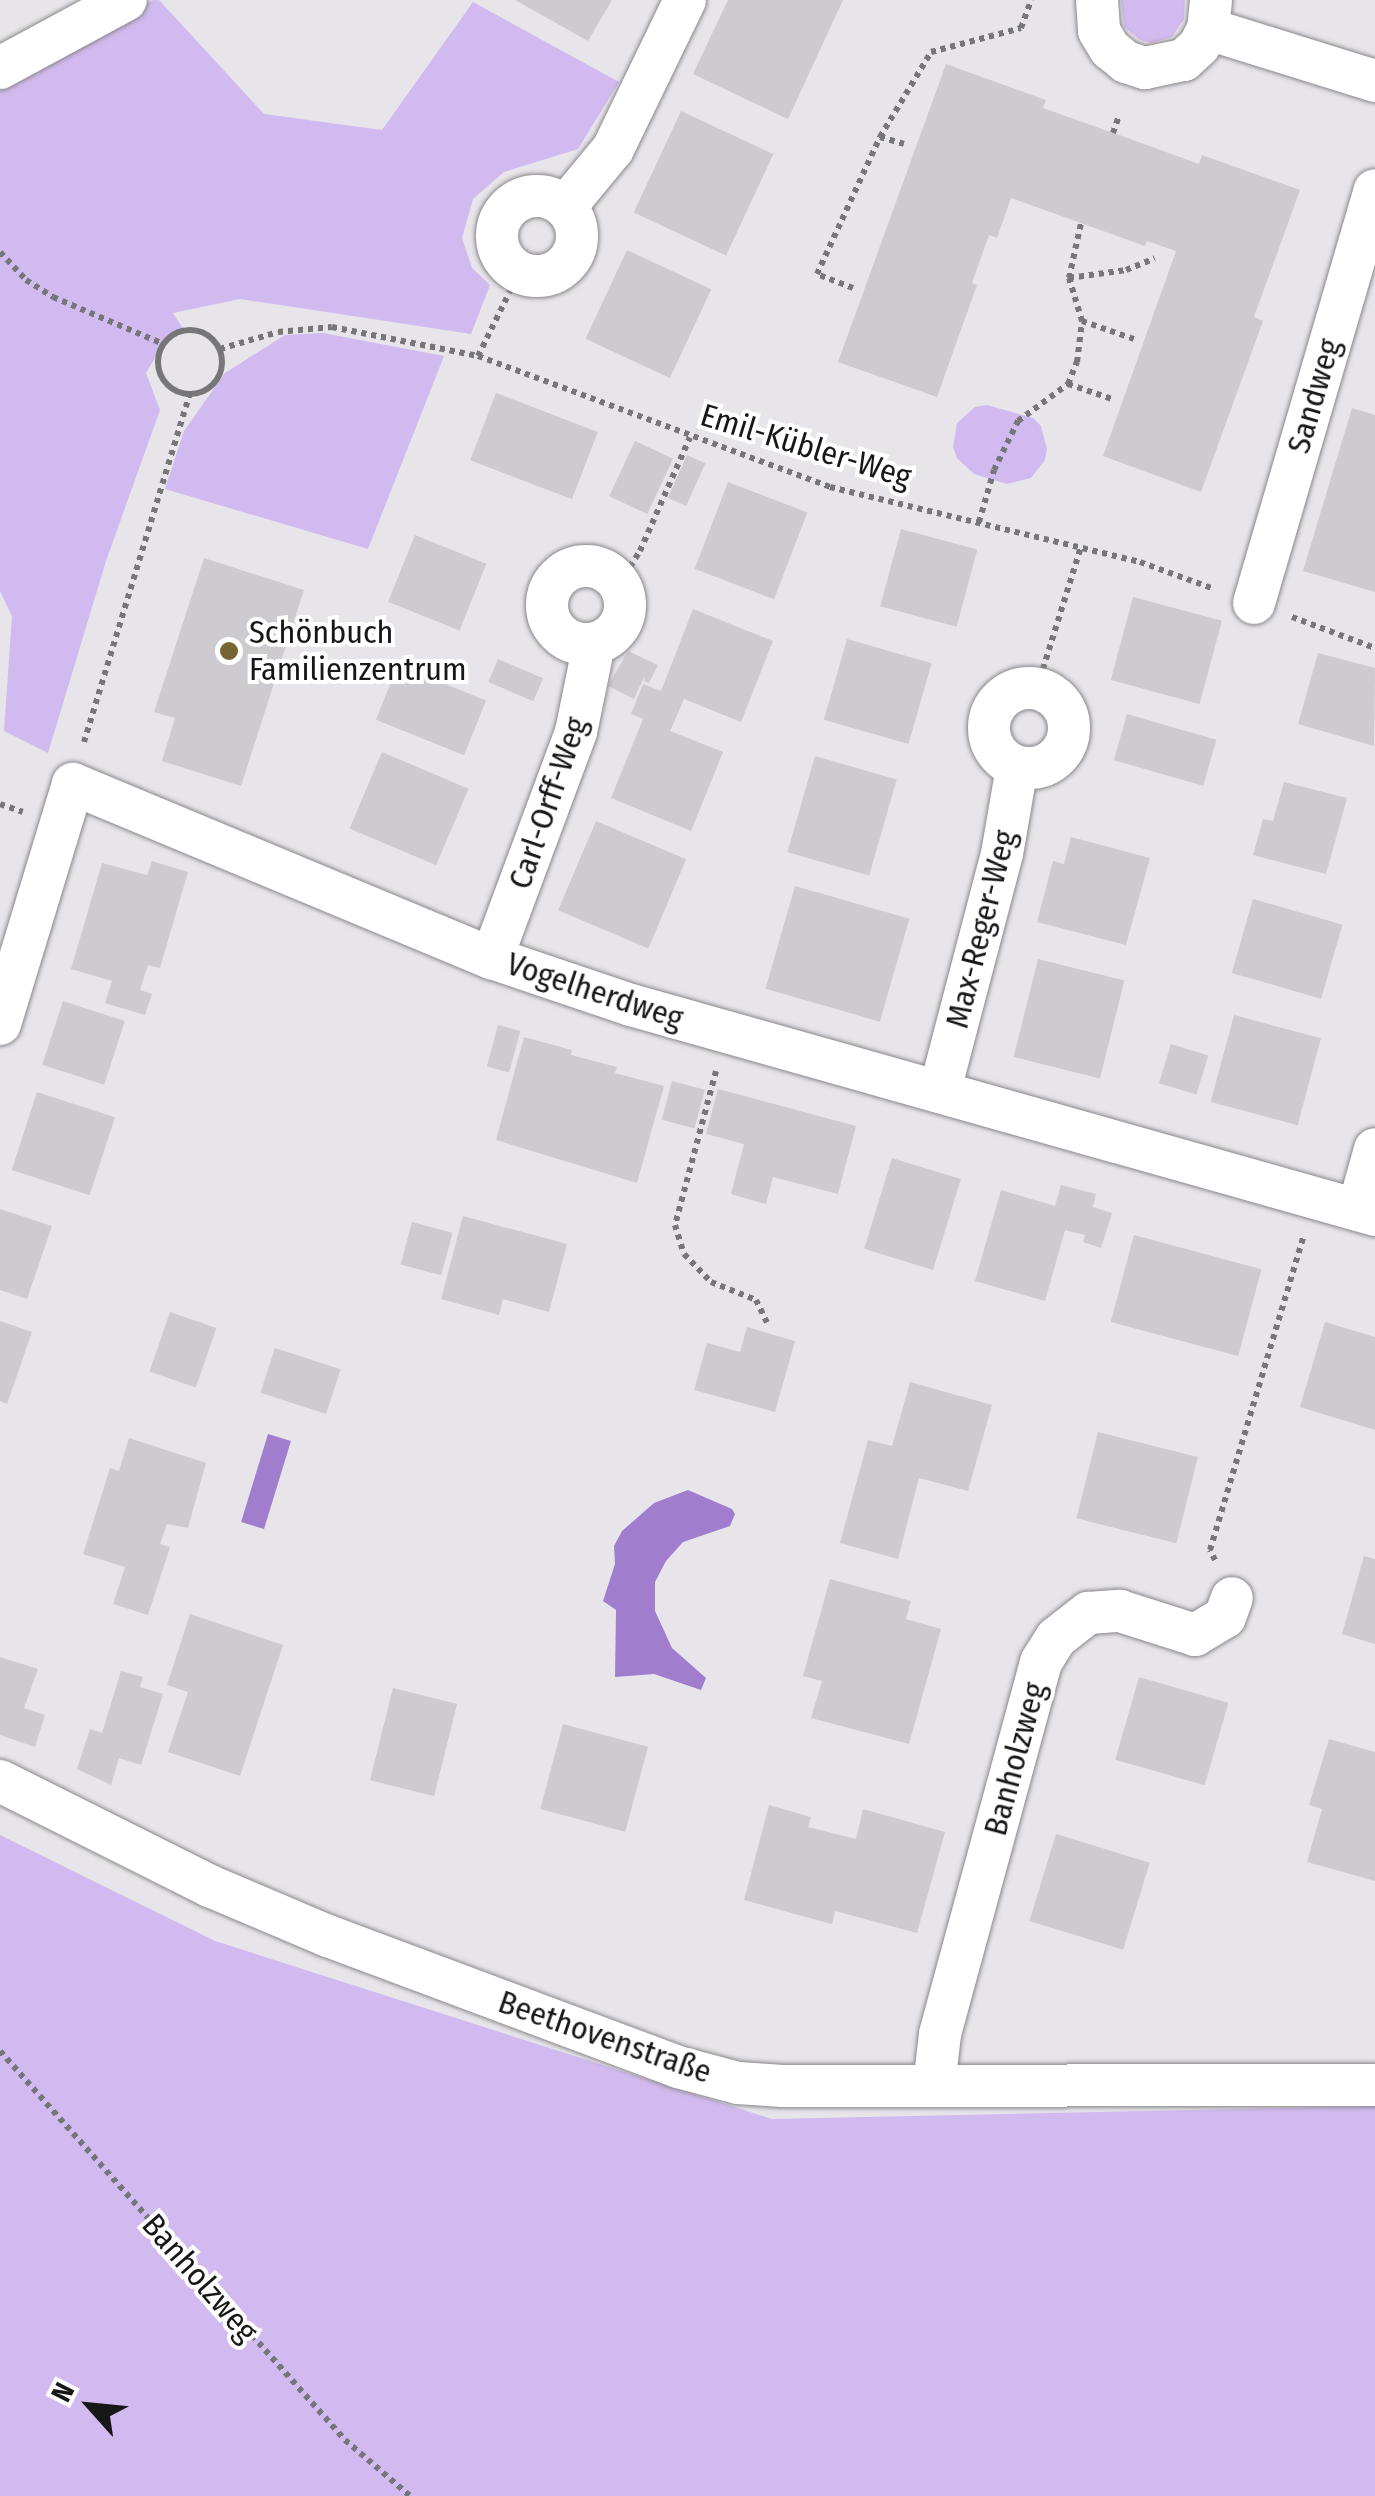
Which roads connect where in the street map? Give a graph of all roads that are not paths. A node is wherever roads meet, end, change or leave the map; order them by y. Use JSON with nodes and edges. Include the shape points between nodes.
{"nodes":[{"id":1,"x":126,"y":0,"type":"edge"},
{"id":2,"x":685,"y":0,"type":"edge"},
{"id":3,"x":1097,"y":0,"type":"edge"},
{"id":4,"x":1210,"y":14,"type":"edge"},
{"id":5,"x":0,"y":68,"type":"edge"},
{"id":6,"x":1375,"y":81,"type":"edge"},
{"id":7,"x":1375,"y":190,"type":"edge"},
{"id":8,"x":565,"y":207,"type":"junction"},
{"id":9,"x":1254,"y":603,"type":"road end"},
{"id":10,"x":594,"y":644,"type":"junction"},
{"id":11,"x":1017,"y":767,"type":"junction"},
{"id":12,"x":492,"y":958,"type":"junction"},
{"id":13,"x":0,"y":1024,"type":"edge"},
{"id":14,"x":940,"y":1090,"type":"junction"},
{"id":15,"x":1375,"y":1149,"type":"edge"},
{"id":16,"x":1366,"y":1213,"type":"edge"},
{"id":17,"x":1232,"y":1598,"type":"road end"},
{"id":18,"x":0,"y":1781,"type":"edge"},
{"id":19,"x":1375,"y":2085,"type":"edge"},
{"id":20,"x":934,"y":2086,"type":"junction"}],
"edges":[{"from":1,"to":5,"type":"street"},
{"from":2,"to":8,"type":"street","via":[[613,149]]},
{"from":3,"to":4,"type":"street","via":[[1099,32],[1110,49],[1145,68],[1184,60]]},
{"from":4,"to":6,"type":"street"},
{"from":7,"to":9,"type":"street","name":"Sandweg"},
{"from":8,"to":8,"type":"street","via":[[554,199],[526,197],[504,213],[500,253],[519,273],[556,272],[574,254],[578,229]]},
{"from":10,"to":10,"type":"street","name":"Carl-Orff-Weg","via":[[623,621],[625,596],[611,574],[587,565],[562,574],[547,609],[558,633]]},
{"from":10,"to":12,"type":"street","name":"Carl-Orff-Weg","via":[[576,732]]},
{"from":11,"to":11,"type":"street","via":[[1054,760],[1068,738],[1066,712],[1036,688],[999,700],[988,725],[995,751]]},
{"from":11,"to":14,"type":"street","name":"Max-Reger-Weg","via":[[1002,854]]},
{"from":12,"to":13,"type":"street","name":"Vogelherdweg","via":[[73,784]]},
{"from":12,"to":14,"type":"street","name":"Vogelherdweg"},
{"from":14,"to":16,"type":"street","name":"Vogelherdweg"},
{"from":15,"to":16,"type":"street"},
{"from":17,"to":20,"type":"street","name":"Banholzweg","via":[[1226,1617],[1195,1635],[1120,1611],[1088,1613],[1056,1638],[1041,1662],[940,2034]]},
{"from":18,"to":20,"type":"street","name":"Beethovenstraße","via":[[210,1886],[678,2067],[783,2086]]},
{"from":19,"to":20,"type":"street","name":"Beethovenstraße"}]}
